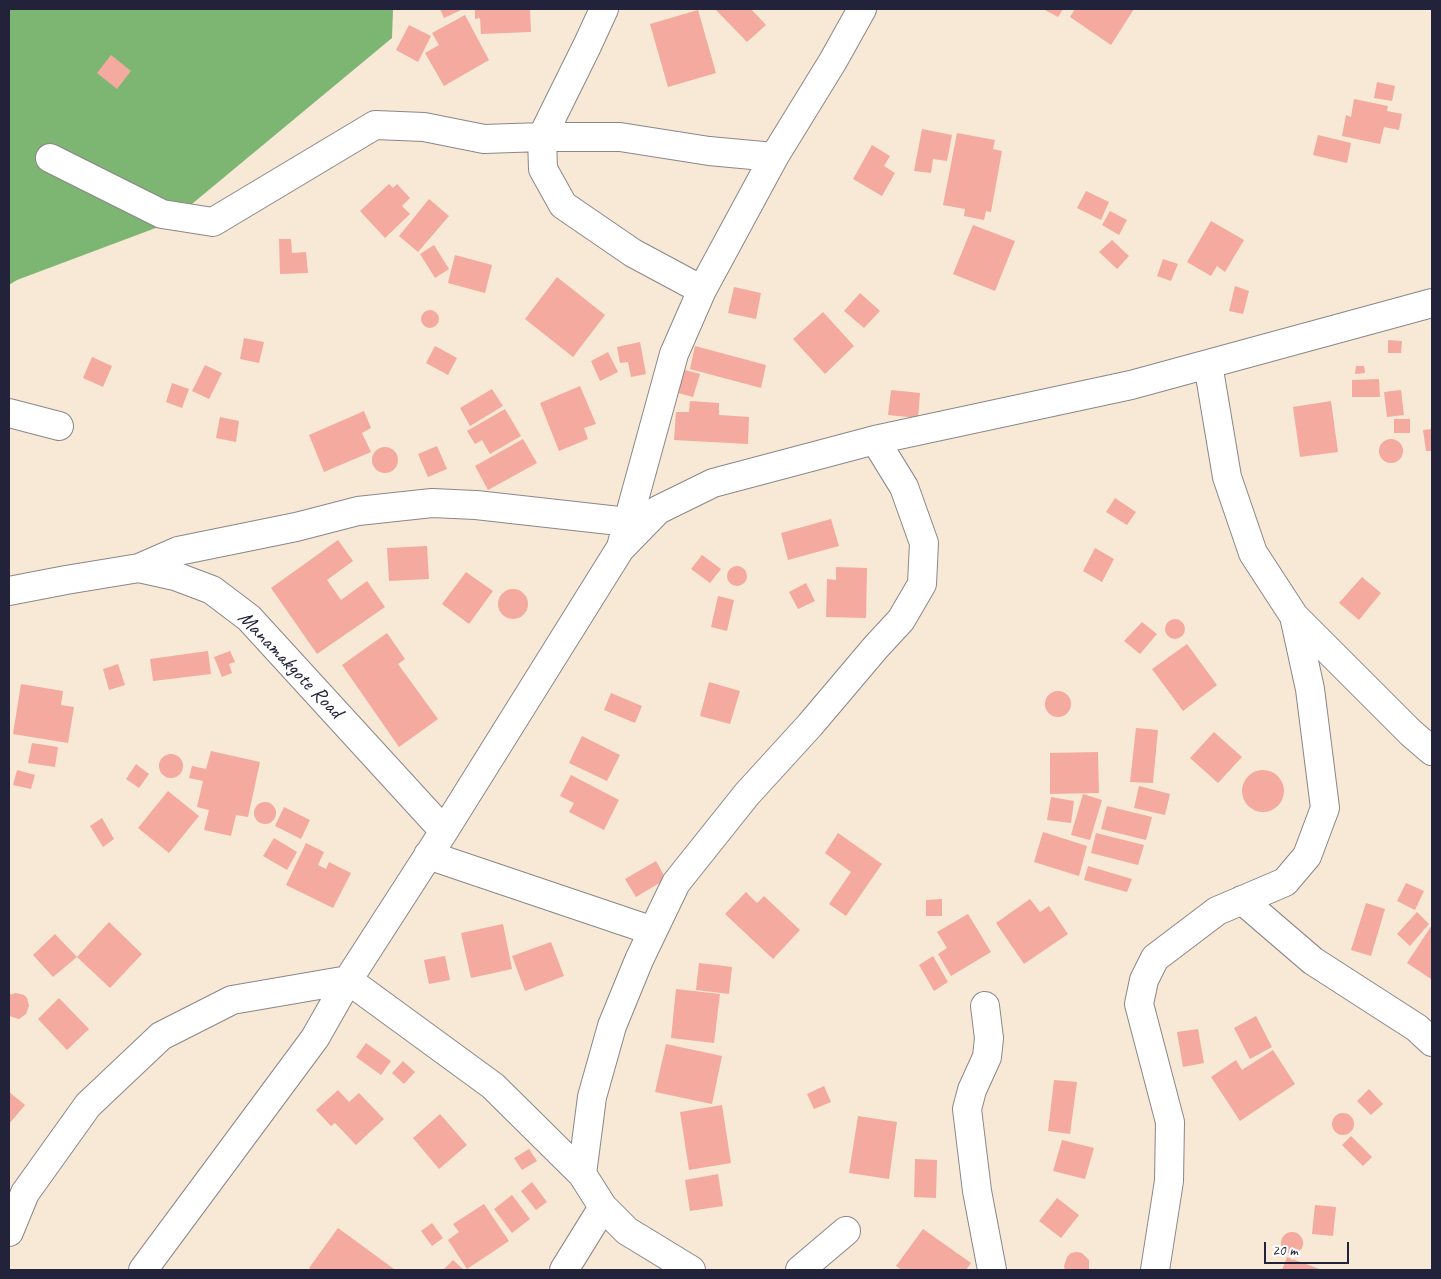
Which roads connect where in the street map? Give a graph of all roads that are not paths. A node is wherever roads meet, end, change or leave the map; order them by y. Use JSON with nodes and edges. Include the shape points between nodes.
{"nodes":[{"id":1,"x":604,"y":9,"type":"edge"},
{"id":2,"x":862,"y":9,"type":"edge"},
{"id":3,"x":542,"y":137,"type":"junction"},
{"id":4,"x":774,"y":157,"type":"junction"},
{"id":5,"x":50,"y":158,"type":"dead end"},
{"id":6,"x":702,"y":290,"type":"junction"},
{"id":7,"x":1432,"y":303,"type":"edge"},
{"id":8,"x":1208,"y":364,"type":"junction"},
{"id":9,"x":9,"y":413,"type":"edge"},
{"id":10,"x":60,"y":426,"type":"dead end"},
{"id":11,"x":875,"y":440,"type":"junction"},
{"id":12,"x":628,"y":522,"type":"junction"},
{"id":13,"x":620,"y":549,"type":"junction"},
{"id":14,"x":139,"y":568,"type":"junction"},
{"id":15,"x":9,"y":591,"type":"edge"},
{"id":16,"x":1294,"y":616,"type":"junction"},
{"id":17,"x":1432,"y":751,"type":"edge"},
{"id":18,"x":444,"y":830,"type":"junction"},
{"id":19,"x":428,"y":855,"type":"junction"},
{"id":20,"x":1242,"y":900,"type":"junction"},
{"id":21,"x":653,"y":931,"type":"junction"},
{"id":22,"x":348,"y":980,"type":"junction"},
{"id":23,"x":984,"y":1006,"type":"dead end"},
{"id":24,"x":1432,"y":1042,"type":"edge"},
{"id":25,"x":582,"y":1174,"type":"junction"},
{"id":26,"x":603,"y":1207,"type":"junction"},
{"id":27,"x":846,"y":1231,"type":"dead end"},
{"id":28,"x":9,"y":1232,"type":"edge"},
{"id":29,"x":143,"y":1270,"type":"edge"},
{"id":30,"x":564,"y":1270,"type":"edge"},
{"id":31,"x":690,"y":1270,"type":"edge"},
{"id":32,"x":800,"y":1270,"type":"edge"},
{"id":33,"x":992,"y":1270,"type":"edge"},
{"id":34,"x":1155,"y":1270,"type":"edge"}],
"edges":[{"from":1,"to":3,"type":"street"},
{"from":2,"to":4,"type":"street","via":[[834,61]]},
{"from":3,"to":4,"type":"street","via":[[620,137]]},
{"from":3,"to":5,"type":"street","via":[[484,138],[424,127],[375,125],[213,222],[162,214]]},
{"from":3,"to":6,"type":"street","via":[[543,169],[563,205],[632,253]]},
{"from":4,"to":6,"type":"street"},
{"from":6,"to":12,"type":"street","via":[[674,354]]},
{"from":7,"to":8,"type":"street"},
{"from":8,"to":11,"type":"street","via":[[1131,385]]},
{"from":8,"to":16,"type":"street","via":[[1227,477],[1253,553]]},
{"from":9,"to":10,"type":"street"},
{"from":11,"to":13,"type":"street","via":[[713,483],[658,510]]},
{"from":11,"to":21,"type":"street","via":[[904,487],[924,543],[922,584],[901,620],[746,794],[676,883]]},
{"from":12,"to":13,"type":"street"},
{"from":12,"to":14,"type":"street","via":[[432,503],[358,512],[296,528],[178,551]]},
{"from":13,"to":18,"type":"street"},
{"from":14,"to":15,"type":"street","name":"Manamakgote Road"},
{"from":14,"to":18,"type":"street","name":"Manamakgote Road","via":[[175,576],[212,590],[249,618]]},
{"from":16,"to":17,"type":"street"},
{"from":16,"to":20,"type":"street","via":[[1310,689],[1325,808],[1307,856],[1285,882]]},
{"from":18,"to":19,"type":"street"},
{"from":19,"to":21,"type":"street"},
{"from":19,"to":22,"type":"street"},
{"from":20,"to":24,"type":"street","via":[[1313,962],[1417,1028]]},
{"from":20,"to":34,"type":"street","via":[[1217,911],[1155,958],[1144,980],[1139,1004],[1170,1122],[1169,1181]]},
{"from":21,"to":25,"type":"street","via":[[612,1026],[592,1097]]},
{"from":22,"to":25,"type":"street","via":[[493,1086]]},
{"from":22,"to":28,"type":"street","via":[[232,1000],[160,1036],[88,1105],[24,1193]]},
{"from":22,"to":29,"type":"street","via":[[315,1038]]},
{"from":23,"to":33,"type":"street","via":[[989,1038],[987,1057],[967,1109],[977,1191]]},
{"from":25,"to":26,"type":"street"},
{"from":26,"to":30,"type":"street"},
{"from":26,"to":31,"type":"street","via":[[627,1231]]},
{"from":27,"to":32,"type":"street"}]}
